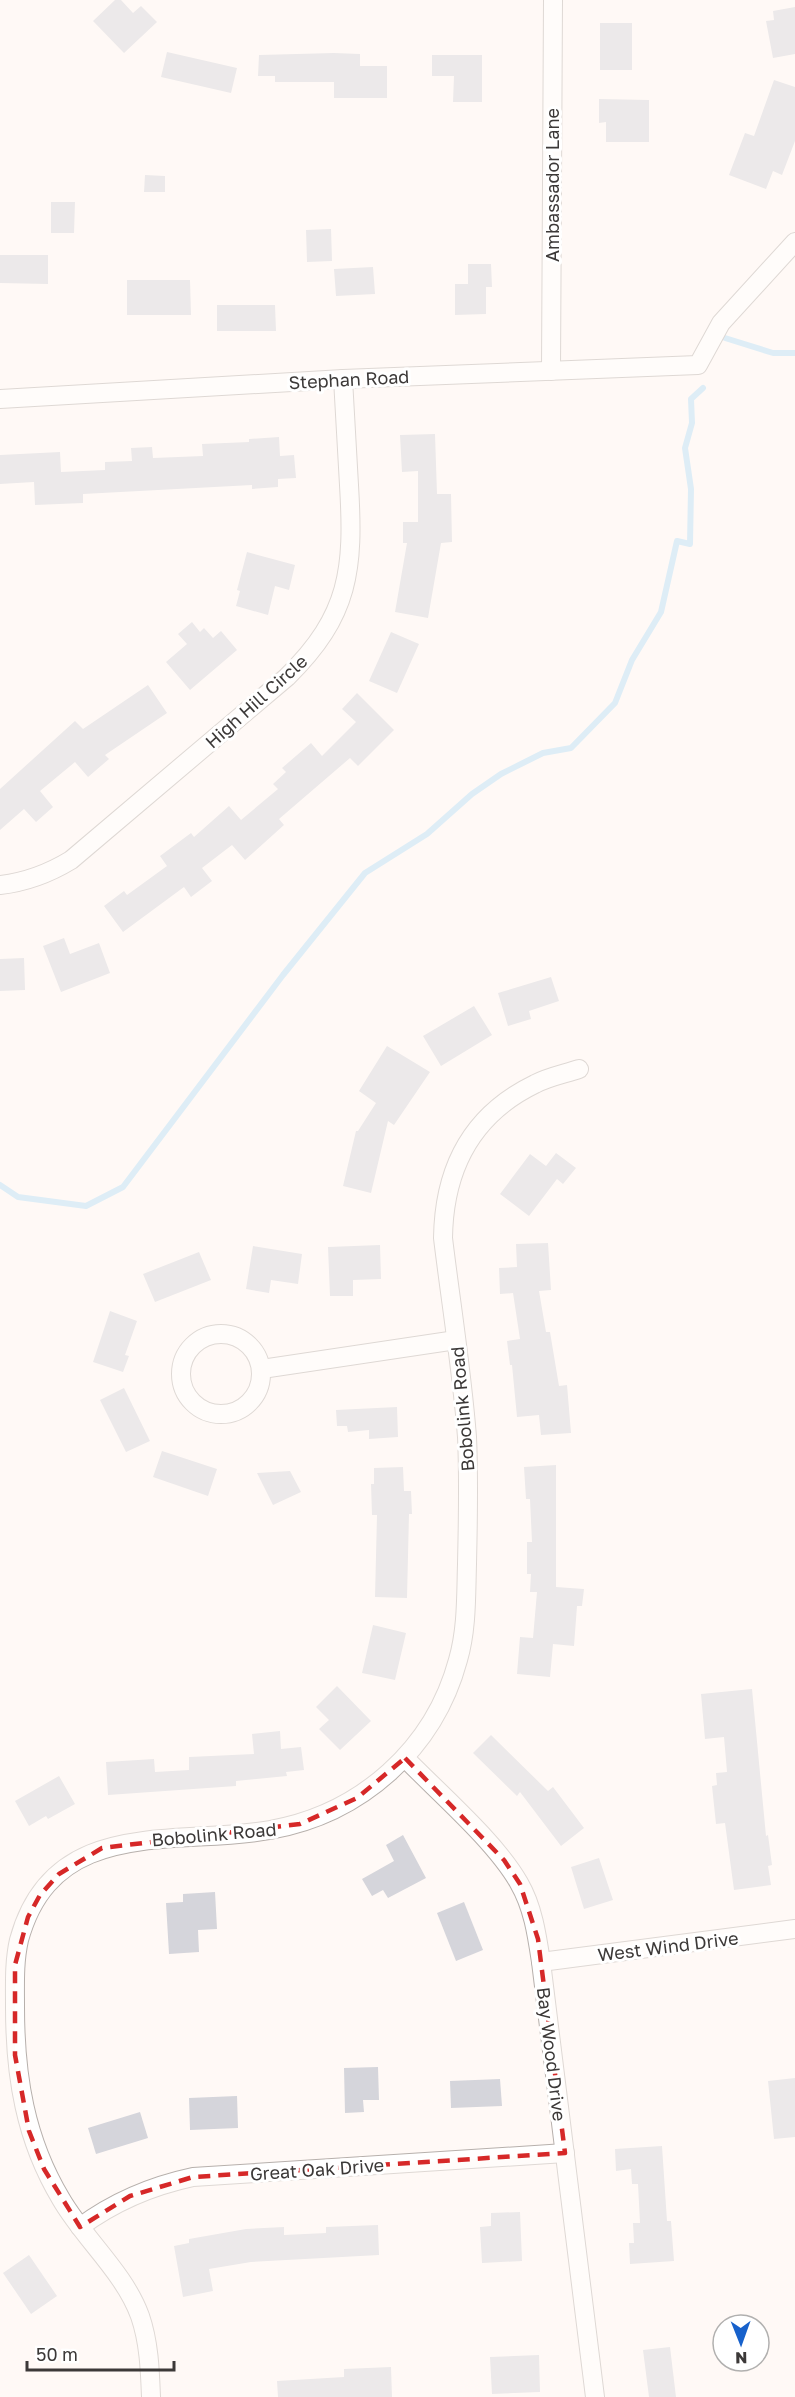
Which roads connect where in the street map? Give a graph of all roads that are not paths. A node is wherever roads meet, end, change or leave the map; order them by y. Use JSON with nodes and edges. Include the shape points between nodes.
{"nodes":[{"id":1,"x":553,"y":0,"type":"edge"},
{"id":2,"x":795,"y":242,"type":"edge"},
{"id":3,"x":551,"y":371,"type":"junction"},
{"id":4,"x":343,"y":379,"type":"junction"},
{"id":5,"x":0,"y":399,"type":"edge"},
{"id":6,"x":0,"y":885,"type":"edge"},
{"id":7,"x":579,"y":1069,"type":"dead end"},
{"id":8,"x":456,"y":1340,"type":"junction"},
{"id":9,"x":262,"y":1369,"type":"junction"},
{"id":10,"x":405,"y":1758,"type":"junction"},
{"id":11,"x":795,"y":1929,"type":"edge"},
{"id":12,"x":541,"y":1962,"type":"junction"},
{"id":13,"x":565,"y":2153,"type":"junction"},
{"id":14,"x":80,"y":2227,"type":"junction"},
{"id":15,"x":152,"y":2397,"type":"edge"},
{"id":16,"x":595,"y":2397,"type":"edge"}],
"edges":[{"from":1,"to":3,"type":"street","name":"Ambassador Lane"},
{"from":2,"to":3,"type":"street","name":"Stephan Road","via":[[721,323],[698,365]]},
{"from":3,"to":4,"type":"street","name":"Stephan Road"},
{"from":4,"to":5,"type":"street","name":"Stephan Road"},
{"from":4,"to":6,"type":"street","name":"High Hill Circle","via":[[352,541],[349,572],[327,630],[287,677],[71,860],[50,873]]},
{"from":7,"to":8,"type":"street","name":"Bobolink Road","via":[[536,1083],[510,1098],[471,1136],[459,1158],[448,1183],[443,1210]]},
{"from":8,"to":9,"type":"street"},
{"from":8,"to":10,"type":"street","name":"Bobolink Road","via":[[467,1435],[469,1495],[465,1625],[459,1659],[446,1695]]},
{"from":9,"to":9,"type":"street","via":[[249,1344],[225,1333],[211,1334],[188,1349],[180,1375],[194,1404],[211,1413],[224,1414],[237,1411],[256,1394]]},
{"from":10,"to":12,"type":"street","name":"Bay Wood Drive","via":[[504,1860],[520,1884],[532,1913]]},
{"from":10,"to":14,"type":"street","name":"Bobolink Road","via":[[357,1798],[327,1814],[267,1831],[127,1842],[102,1848],[59,1874],[40,1895],[25,1925],[15,1965],[15,2055],[29,2131],[44,2169]]},
{"from":11,"to":12,"type":"street","name":"West Wind Drive"},
{"from":12,"to":13,"type":"street","name":"Bay Wood Drive"},
{"from":13,"to":14,"type":"street","name":"Great Oak Drive","via":[[194,2177],[130,2196]]},
{"from":13,"to":16,"type":"street","name":"Bay Wood Drive"},
{"from":14,"to":15,"type":"street","name":"Bobolink Road","via":[[126,2288],[139,2314],[147,2341]]}]}
